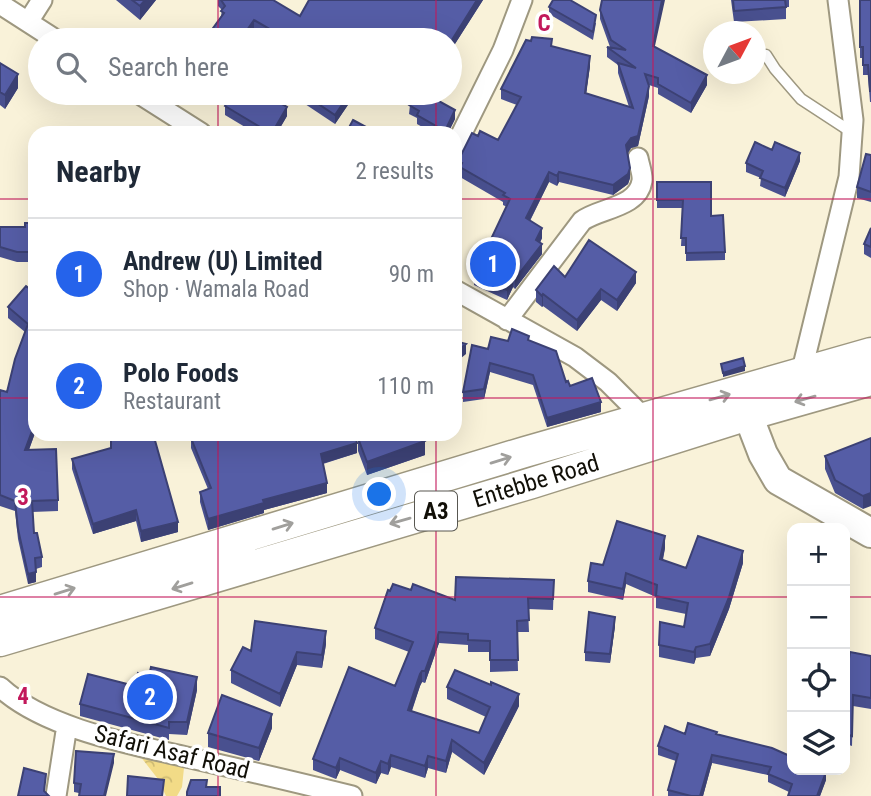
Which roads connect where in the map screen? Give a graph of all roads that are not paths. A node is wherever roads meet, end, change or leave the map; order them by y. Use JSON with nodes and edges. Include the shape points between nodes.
{"nodes":[{"id":1,"x":42,"y":0,"type":"edge"},
{"id":2,"x":523,"y":0,"type":"edge"},
{"id":3,"x":838,"y":0,"type":"edge"},
{"id":4,"x":0,"y":4,"type":"edge"},
{"id":5,"x":28,"y":22,"type":"junction"},
{"id":6,"x":37,"y":28,"type":"edge"},
{"id":7,"x":766,"y":55,"type":"dead end"},
{"id":8,"x":157,"y":105,"type":"edge"},
{"id":9,"x":190,"y":126,"type":"edge"},
{"id":10,"x":462,"y":133,"type":"edge"},
{"id":11,"x":853,"y":133,"type":"junction"},
{"id":12,"x":638,"y":158,"type":"dead end"},
{"id":13,"x":462,"y":294,"type":"edge"},
{"id":14,"x":507,"y":320,"type":"junction"},
{"id":15,"x":871,"y":353,"type":"edge"},
{"id":16,"x":801,"y":373,"type":"junction"},
{"id":17,"x":871,"y":380,"type":"edge"},
{"id":18,"x":748,"y":415,"type":"junction"},
{"id":19,"x":644,"y":418,"type":"junction"},
{"id":20,"x":871,"y":533,"type":"edge"},
{"id":21,"x":0,"y":611,"type":"edge"},
{"id":22,"x":0,"y":641,"type":"edge"},
{"id":23,"x":0,"y":687,"type":"edge"},
{"id":24,"x":67,"y":725,"type":"junction"},
{"id":25,"x":306,"y":790,"type":"edge"},
{"id":26,"x":56,"y":796,"type":"edge"},
{"id":27,"x":352,"y":796,"type":"edge"}],
"edges":[{"from":1,"to":5,"type":"street"},
{"from":2,"to":10,"type":"street"},
{"from":3,"to":11,"type":"street"},
{"from":4,"to":5,"type":"street"},
{"from":5,"to":6,"type":"street"},
{"from":7,"to":11,"type":"lane","via":[[801,99]]},
{"from":8,"to":9,"type":"street"},
{"from":11,"to":16,"type":"street","via":[[849,177]]},
{"from":12,"to":14,"type":"street","via":[[642,181],[634,196],[582,221]]},
{"from":13,"to":14,"type":"street"},
{"from":14,"to":19,"type":"street","via":[[575,357]]},
{"from":15,"to":16,"type":"main road","name":"Entebbe Road","number":"A3"},
{"from":19,"to":16,"type":"main road","name":"Entebbe Road","number":"A3","one_way":true},
{"from":17,"to":18,"type":"main road","name":"Entebbe Road","number":"A3","one_way":true},
{"from":18,"to":20,"type":"main road","via":[[778,480]]},
{"from":18,"to":22,"type":"main road","name":"Entebbe Road","number":"A3","one_way":true},
{"from":21,"to":19,"type":"main road","name":"Entebbe Road","number":"A3","one_way":true},
{"from":23,"to":24,"type":"street","name":"Safari Asaf Road"},
{"from":24,"to":25,"type":"street","name":"Safari Asaf Road"},
{"from":24,"to":26,"type":"street"},
{"from":25,"to":27,"type":"street","name":"Safari Asaf Road"}]}
